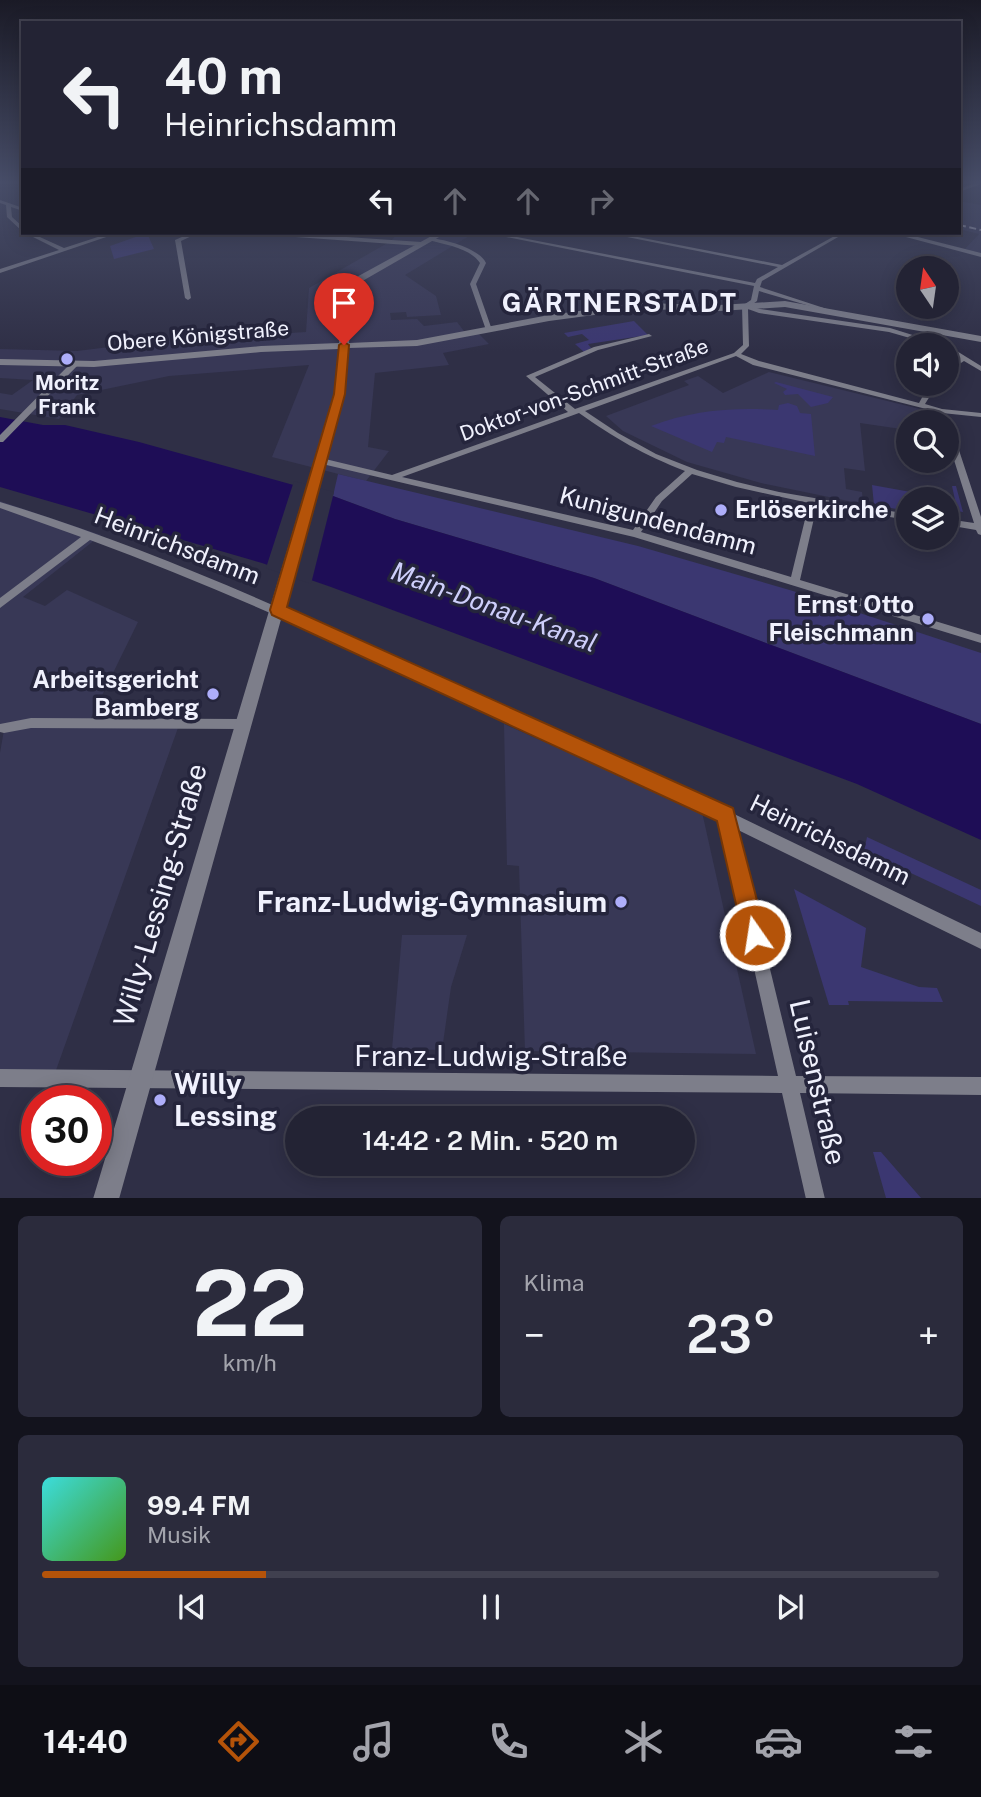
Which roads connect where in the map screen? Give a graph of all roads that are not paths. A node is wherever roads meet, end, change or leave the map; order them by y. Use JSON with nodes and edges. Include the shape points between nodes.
{"nodes":[{"id":1,"x":41,"y":239,"type":"edge"},
{"id":2,"x":97,"y":239,"type":"edge"},
{"id":3,"x":181,"y":239,"type":"edge"},
{"id":4,"x":350,"y":239,"type":"edge"},
{"id":5,"x":431,"y":239,"type":"joint"},
{"id":6,"x":520,"y":239,"type":"edge"},
{"id":7,"x":535,"y":239,"type":"edge"},
{"id":8,"x":641,"y":239,"type":"edge"},
{"id":9,"x":832,"y":239,"type":"edge"},
{"id":10,"x":918,"y":239,"type":"edge"},
{"id":11,"x":531,"y":241,"type":"junction"},
{"id":12,"x":421,"y":244,"type":"junction"},
{"id":13,"x":64,"y":250,"type":"junction"},
{"id":14,"x":981,"y":255,"type":"edge"},
{"id":15,"x":781,"y":266,"type":"junction"},
{"id":16,"x":0,"y":271,"type":"edge"},
{"id":17,"x":757,"y":286,"type":"junction"},
{"id":18,"x":188,"y":298,"type":"dead end"},
{"id":19,"x":745,"y":306,"type":"junction"},
{"id":20,"x":825,"y":310,"type":"junction"},
{"id":21,"x":489,"y":330,"type":"junction"},
{"id":22,"x":900,"y":333,"type":"edge"},
{"id":23,"x":948,"y":333,"type":"edge"},
{"id":24,"x":959,"y":335,"type":"edge"},
{"id":25,"x":649,"y":336,"type":"dead end"},
{"id":26,"x":981,"y":339,"type":"edge"},
{"id":27,"x":344,"y":345,"type":"junction"},
{"id":28,"x":736,"y":354,"type":"junction"},
{"id":29,"x":959,"y":355,"type":"edge"},
{"id":30,"x":964,"y":359,"type":"junction"},
{"id":31,"x":0,"y":362,"type":"edge"},
{"id":32,"x":959,"y":362,"type":"edge"},
{"id":33,"x":74,"y":365,"type":"junction"},
{"id":34,"x":981,"y":369,"type":"edge"},
{"id":35,"x":926,"y":396,"type":"edge"},
{"id":36,"x":921,"y":405,"type":"junction"},
{"id":37,"x":938,"y":410,"type":"edge"},
{"id":38,"x":576,"y":411,"type":"junction"},
{"id":39,"x":959,"y":413,"type":"edge"},
{"id":40,"x":981,"y":415,"type":"edge"},
{"id":41,"x":0,"y":440,"type":"edge"},
{"id":42,"x":959,"y":463,"type":"edge"},
{"id":43,"x":320,"y":465,"type":"junction"},
{"id":44,"x":690,"y":471,"type":"junction"},
{"id":45,"x":394,"y":477,"type":"junction"},
{"id":46,"x":814,"y":500,"type":"junction"},
{"id":47,"x":0,"y":505,"type":"edge"},
{"id":48,"x":896,"y":515,"type":"edge"},
{"id":49,"x":959,"y":525,"type":"edge"},
{"id":50,"x":981,"y":529,"type":"edge"},
{"id":51,"x":635,"y":534,"type":"junction"},
{"id":52,"x":89,"y":536,"type":"junction"},
{"id":53,"x":795,"y":580,"type":"junction"},
{"id":54,"x":280,"y":603,"type":"junction"},
{"id":55,"x":0,"y":604,"type":"edge"},
{"id":56,"x":981,"y":639,"type":"edge"},
{"id":57,"x":242,"y":724,"type":"junction"},
{"id":58,"x":4,"y":728,"type":"dead end"},
{"id":59,"x":726,"y":815,"type":"junction"},
{"id":60,"x":981,"y":941,"type":"edge"},
{"id":61,"x":0,"y":1078,"type":"edge"},
{"id":62,"x":139,"y":1081,"type":"junction"},
{"id":63,"x":790,"y":1085,"type":"junction"},
{"id":64,"x":981,"y":1086,"type":"edge"},
{"id":65,"x":106,"y":1198,"type":"edge"},
{"id":66,"x":816,"y":1198,"type":"edge"}],
"edges":[{"from":1,"to":13,"type":"street"},
{"from":2,"to":13,"type":"street"},
{"from":3,"to":18,"type":"street"},
{"from":4,"to":12,"type":"street"},
{"from":5,"to":12,"type":"street"},
{"from":5,"to":21,"type":"street","via":[[473,252],[483,263],[473,284]]},
{"from":6,"to":11,"type":"street"},
{"from":7,"to":11,"type":"street"},
{"from":8,"to":15,"type":"street"},
{"from":9,"to":15,"type":"street"},
{"from":10,"to":14,"type":"street"},
{"from":11,"to":17,"type":"street"},
{"from":12,"to":27,"type":"street","name":"Willy-Lessing-Straße","via":[[353,284]]},
{"from":13,"to":16,"type":"street"},
{"from":15,"to":17,"type":"street"},
{"from":17,"to":19,"type":"street","via":[[754,302]]},
{"from":17,"to":20,"type":"street"},
{"from":19,"to":20,"type":"street","name":"Obere Königstraße","via":[[776,303]]},
{"from":19,"to":21,"type":"street","name":"Obere Königstraße","via":[[615,307]]},
{"from":19,"to":22,"type":"street"},
{"from":19,"to":28,"type":"street","name":"Doktor-von-Schmitt-Straße","via":[[746,346]]},
{"from":20,"to":23,"type":"street","name":"Obere Königstraße"},
{"from":21,"to":27,"type":"street","name":"Obere Königstraße","via":[[435,341]]},
{"from":24,"to":26,"type":"street","name":"Obere Königstraße"},
{"from":25,"to":38,"type":"street","via":[[596,348],[530,376]]},
{"from":27,"to":33,"type":"street","name":"Obere Königstraße"},
{"from":27,"to":43,"type":"street","name":"Willy-Lessing-Straße","via":[[339,394]]},
{"from":28,"to":36,"type":"street"},
{"from":28,"to":38,"type":"street","name":"Doktor-von-Schmitt-Straße"},
{"from":29,"to":30,"type":"street"},
{"from":30,"to":32,"type":"street"},
{"from":30,"to":34,"type":"street"},
{"from":31,"to":33,"type":"street","name":"Obere Königstraße"},
{"from":33,"to":41,"type":"street"},
{"from":35,"to":36,"type":"street"},
{"from":36,"to":37,"type":"street"},
{"from":38,"to":44,"type":"street","via":[[624,442]]},
{"from":38,"to":45,"type":"street","name":"Doktor-von-Schmitt-Straße"},
{"from":39,"to":40,"type":"street"},
{"from":42,"to":50,"type":"street"},
{"from":43,"to":45,"type":"street","name":"Kunigundendamm"},
{"from":43,"to":54,"type":"street","name":"Willy-Lessing-Straße"},
{"from":44,"to":46,"type":"street"},
{"from":44,"to":51,"type":"street","via":[[659,499]]},
{"from":45,"to":51,"type":"street","name":"Kunigundendamm"},
{"from":46,"to":48,"type":"street"},
{"from":46,"to":53,"type":"street"},
{"from":47,"to":52,"type":"street","name":"Heinrichsdamm"},
{"from":49,"to":50,"type":"street"},
{"from":51,"to":53,"type":"street","name":"Kunigundendamm"},
{"from":52,"to":54,"type":"street","name":"Heinrichsdamm"},
{"from":52,"to":55,"type":"street"},
{"from":53,"to":56,"type":"street","name":"Kunigundendamm"},
{"from":54,"to":57,"type":"street","name":"Willy-Lessing-Straße"},
{"from":54,"to":59,"type":"street","name":"Heinrichsdamm"},
{"from":57,"to":58,"type":"street","via":[[32,723]]},
{"from":57,"to":62,"type":"street","name":"Willy-Lessing-Straße"},
{"from":59,"to":60,"type":"street","name":"Heinrichsdamm"},
{"from":59,"to":63,"type":"street","name":"Luisenstraße"},
{"from":61,"to":62,"type":"street","name":"Franz-Ludwig-Straße"},
{"from":62,"to":63,"type":"street","name":"Franz-Ludwig-Straße"},
{"from":62,"to":65,"type":"street","name":"Willy-Lessing-Straße"},
{"from":63,"to":64,"type":"street","name":"Franz-Ludwig-Straße"},
{"from":63,"to":66,"type":"street","name":"Luisenstraße"}]}
